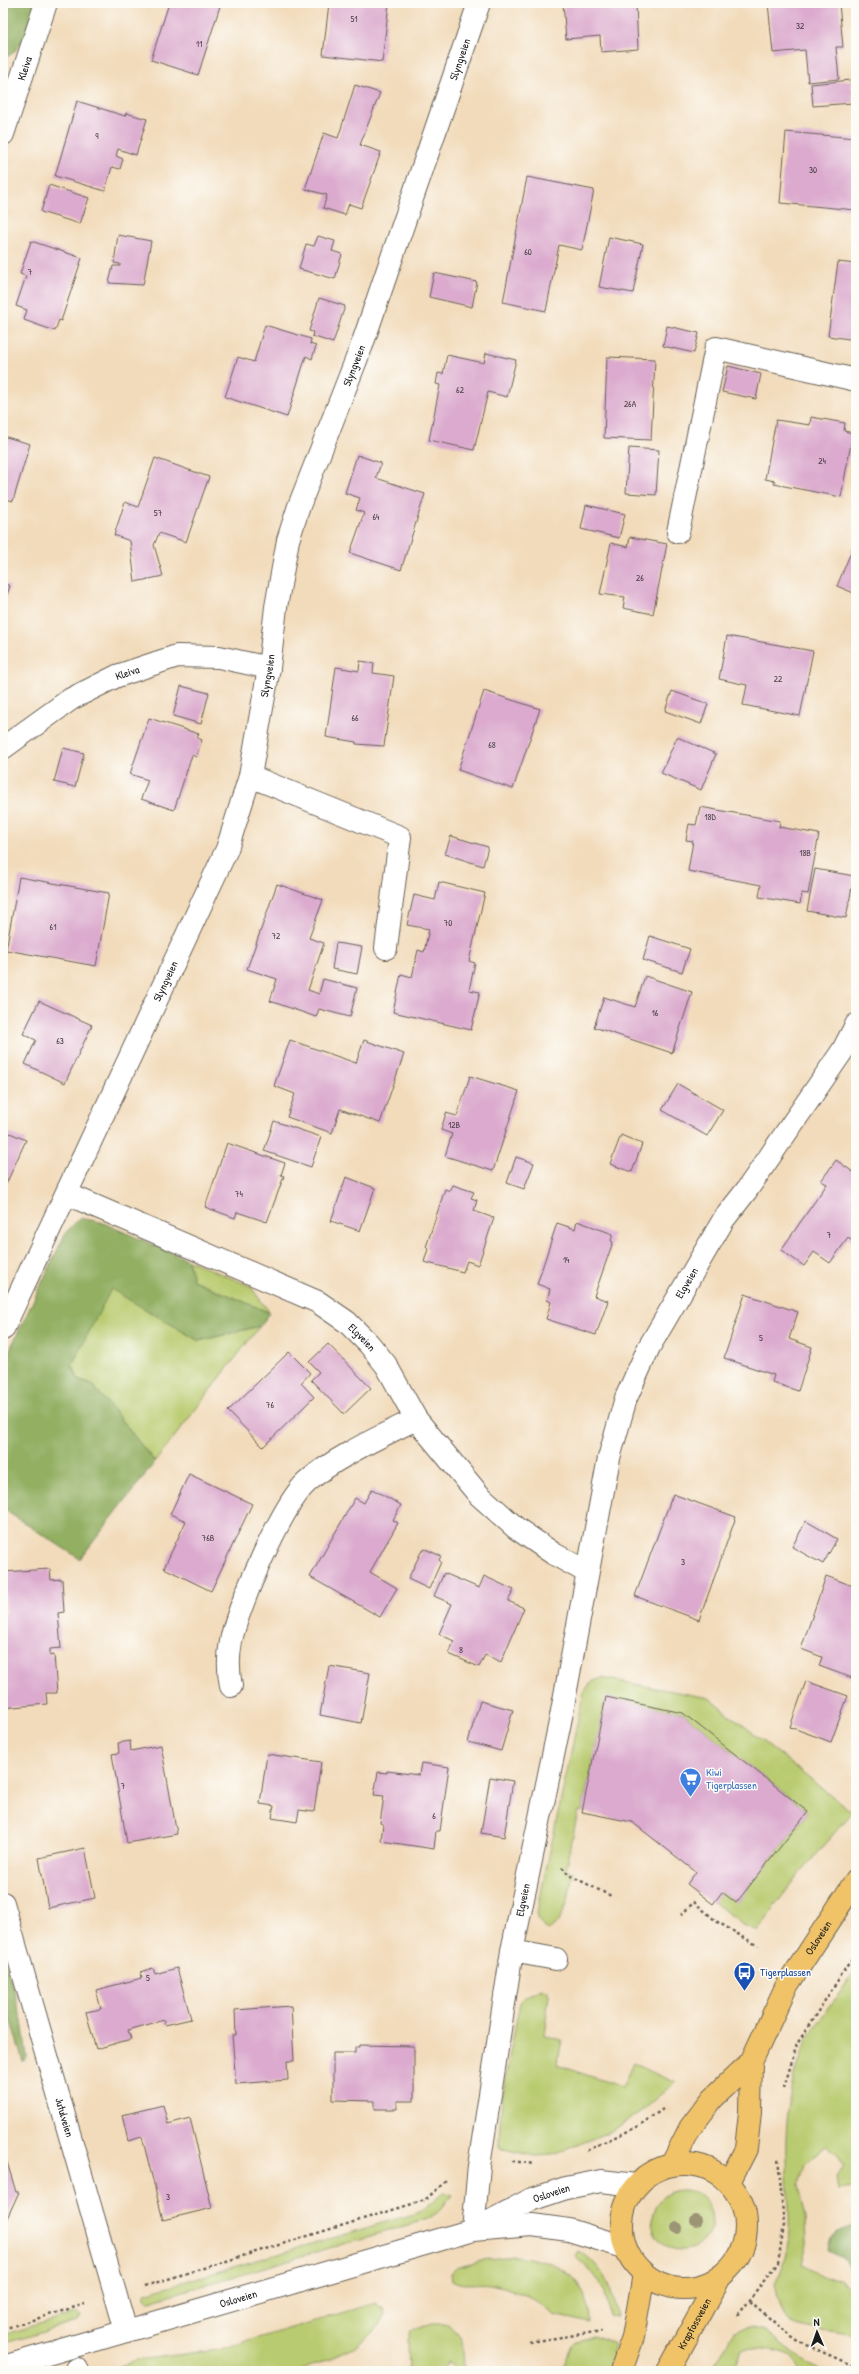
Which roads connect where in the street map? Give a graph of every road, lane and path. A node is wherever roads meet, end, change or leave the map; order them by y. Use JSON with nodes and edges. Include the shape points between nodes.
{"nodes":[{"id":1,"x":46,"y":3,"type":"edge"},
{"id":2,"x":479,"y":3,"type":"edge"},
{"id":3,"x":3,"y":134,"type":"edge"},
{"id":4,"x":856,"y":380,"type":"edge"},
{"id":5,"x":678,"y":532,"type":"dead end"},
{"id":6,"x":269,"y":668,"type":"junction"},
{"id":7,"x":3,"y":748,"type":"edge"},
{"id":8,"x":250,"y":776,"type":"junction"},
{"id":9,"x":386,"y":948,"type":"dead end"},
{"id":10,"x":856,"y":1025,"type":"edge"},
{"id":11,"x":67,"y":1194,"type":"junction"},
{"id":12,"x":3,"y":1329,"type":"edge"},
{"id":13,"x":416,"y":1419,"type":"junction"},
{"id":14,"x":587,"y":1572,"type":"junction"},
{"id":15,"x":230,"y":1686,"type":"dead end"},
{"id":16,"x":558,"y":1861,"type":"dead end"},
{"id":17,"x":856,"y":1880,"type":"edge"},
{"id":18,"x":614,"y":1897,"type":"dead end"},
{"id":19,"x":3,"y":1904,"type":"edge"},
{"id":20,"x":681,"y":1915,"type":"dead end"},
{"id":21,"x":758,"y":1946,"type":"dead end"},
{"id":22,"x":512,"y":1951,"type":"junction"},
{"id":23,"x":856,"y":1952,"type":"edge"},
{"id":24,"x":556,"y":1959,"type":"dead end"},
{"id":25,"x":751,"y":2062,"type":"junction"},
{"id":26,"x":783,"y":2094,"type":"dead end"},
{"id":27,"x":667,"y":2105,"type":"dead end"},
{"id":28,"x":581,"y":2153,"type":"dead end"},
{"id":29,"x":778,"y":2154,"type":"dead end"},
{"id":30,"x":506,"y":2160,"type":"dead end"},
{"id":31,"x":536,"y":2164,"type":"dead end"},
{"id":32,"x":672,"y":2164,"type":"junction"},
{"id":33,"x":449,"y":2177,"type":"dead end"},
{"id":34,"x":729,"y":2182,"type":"junction"},
{"id":35,"x":636,"y":2185,"type":"junction"},
{"id":36,"x":473,"y":2230,"type":"junction"},
{"id":37,"x":624,"y":2248,"type":"junction"},
{"id":38,"x":644,"y":2274,"type":"junction"},
{"id":39,"x":720,"y":2277,"type":"junction"},
{"id":40,"x":114,"y":2296,"type":"junction"},
{"id":41,"x":3,"y":2329,"type":"edge"},
{"id":42,"x":126,"y":2331,"type":"junction"},
{"id":43,"x":605,"y":2331,"type":"dead end"},
{"id":44,"x":529,"y":2342,"type":"dead end"},
{"id":45,"x":3,"y":2367,"type":"edge"},
{"id":46,"x":856,"y":2367,"type":"edge"},
{"id":47,"x":621,"y":2371,"type":"edge"},
{"id":48,"x":668,"y":2371,"type":"edge"}],
"edges":[{"from":1,"to":3,"type":"street","name":"Kleiva"},
{"from":2,"to":6,"type":"street","name":"Slyngveien","via":[[362,345],[288,540],[276,607]]},
{"from":4,"to":5,"type":"street","via":[[716,348]]},
{"from":6,"to":7,"type":"street","name":"Kleiva","via":[[219,657],[177,656],[117,676],[71,699]]},
{"from":6,"to":8,"type":"street","name":"Slyngveien"},
{"from":8,"to":9,"type":"street","via":[[400,837]]},
{"from":8,"to":11,"type":"street","name":"Slyngveien","via":[[227,849]]},
{"from":10,"to":14,"type":"street","name":"Elgveien","via":[[843,1050],[724,1219],[649,1347],[626,1398],[609,1458]]},
{"from":11,"to":12,"type":"street","name":"Slyngveien"},
{"from":11,"to":13,"type":"street","name":"Elgveien","via":[[324,1306],[347,1322],[369,1344],[386,1365]]},
{"from":13,"to":14,"type":"street","name":"Elgveien","via":[[479,1495],[516,1528],[554,1554]]},
{"from":13,"to":15,"type":"street","via":[[324,1469],[305,1484],[290,1504],[262,1560],[231,1640],[228,1667]]},
{"from":14,"to":22,"type":"street","name":"Elgveien","via":[[560,1722]]},
{"from":16,"to":18,"type":"path","via":[[569,1875]]},
{"from":17,"to":25,"type":"main road","name":"Osloveien","via":[[786,1987]]},
{"from":19,"to":40,"type":"street","name":"Jutulveien"},
{"from":20,"to":21,"type":"path","via":[[694,1902],[716,1921]]},
{"from":22,"to":24,"type":"street"},
{"from":22,"to":36,"type":"street","name":"Elgveien","via":[[479,2166]]},
{"from":23,"to":26,"type":"path","via":[[797,2044]]},
{"from":25,"to":32,"type":"main road","name":"Osloveien","via":[[713,2098],[690,2128]]},
{"from":25,"to":34,"type":"main road","name":"Osloveien","via":[[746,2149]]},
{"from":27,"to":28,"type":"path","via":[[638,2127]]},
{"from":29,"to":46,"type":"path","via":[[784,2225],[778,2263],[750,2300],[800,2342]]},
{"from":30,"to":31,"type":"path"},
{"from":32,"to":34,"type":"main road","via":[[692,2163],[712,2170]]},
{"from":32,"to":35,"type":"main road","via":[[652,2172]]},
{"from":33,"to":40,"type":"path","via":[[425,2200]]},
{"from":34,"to":39,"type":"main road","via":[[741,2200],[746,2221],[744,2243],[735,2262]]},
{"from":35,"to":36,"type":"street","name":"Osloveien","via":[[601,2181],[566,2188],[530,2200]]},
{"from":35,"to":37,"type":"main road","via":[[627,2199],[622,2214]]},
{"from":36,"to":37,"type":"street","name":"Osloveien","via":[[532,2225],[569,2230]]},
{"from":36,"to":42,"type":"street","name":"Osloveien"},
{"from":37,"to":38,"type":"main road","via":[[632,2262]]},
{"from":38,"to":39,"type":"main road","via":[[678,2288],[700,2286]]},
{"from":38,"to":47,"type":"main road","via":[[633,2336]]},
{"from":39,"to":48,"type":"main road","name":"Krapfossveien"},
{"from":40,"to":41,"type":"path"},
{"from":40,"to":42,"type":"street","name":"Jutulveien"},
{"from":42,"to":45,"type":"street","name":"Osloveien"},
{"from":43,"to":44,"type":"path"}]}
